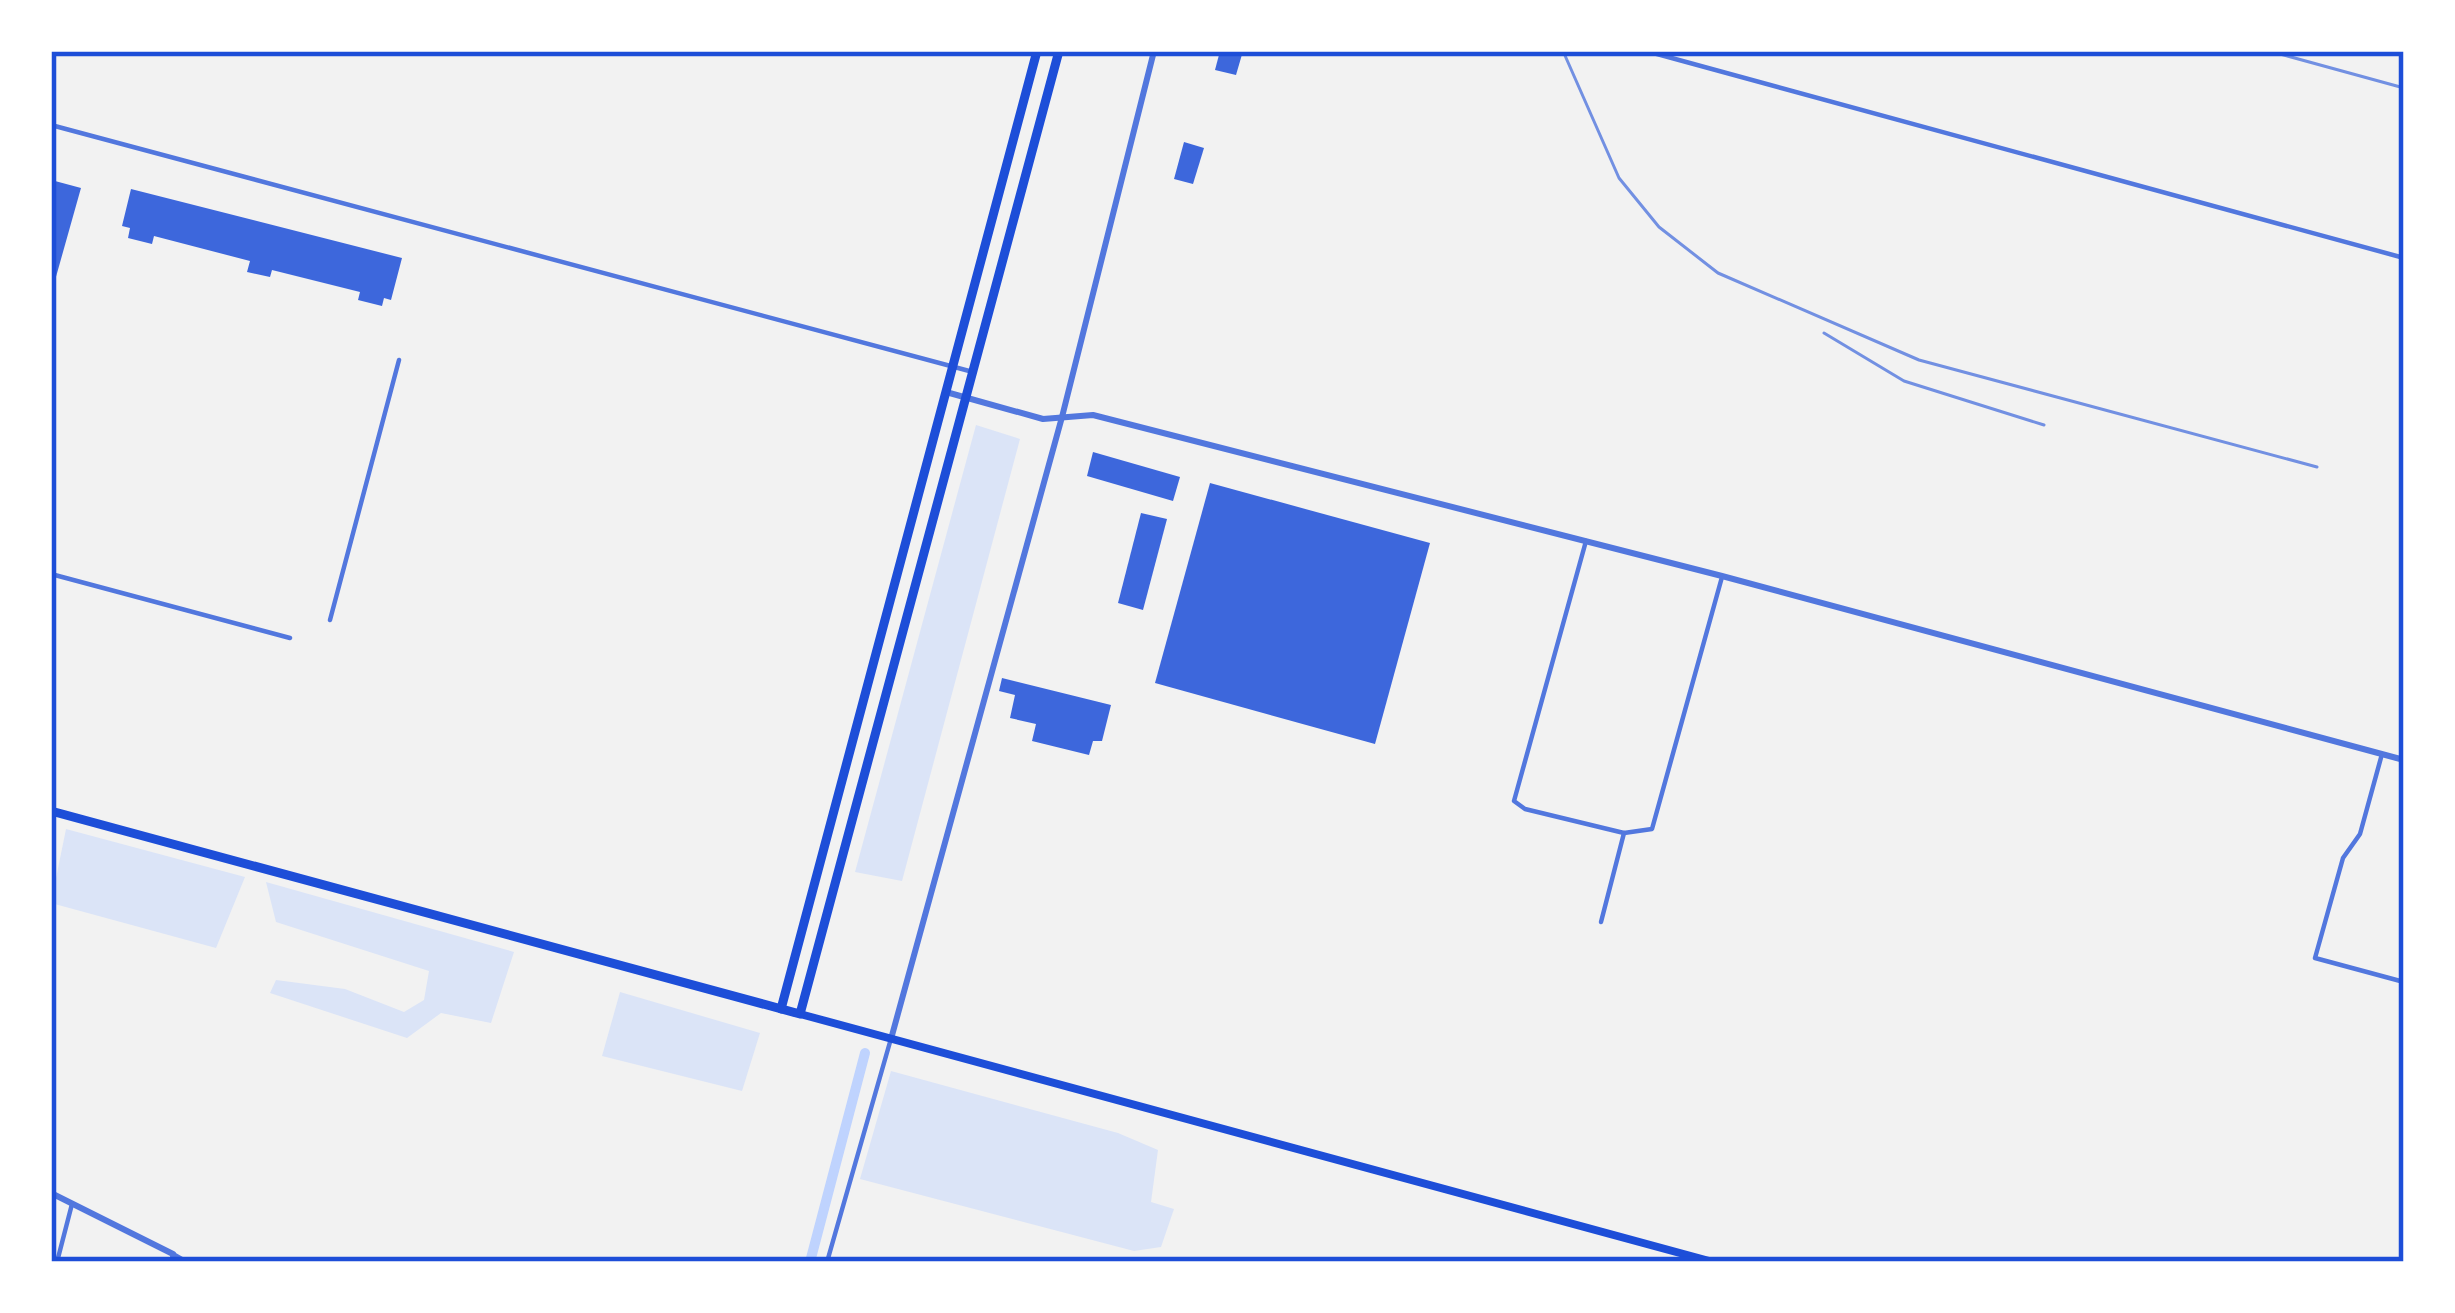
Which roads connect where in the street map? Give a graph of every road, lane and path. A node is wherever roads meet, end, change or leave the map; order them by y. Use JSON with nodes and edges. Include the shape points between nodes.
{"nodes":[{"id":1,"x":1037,"y":51,"type":"edge"},
{"id":2,"x":1058,"y":51,"type":"edge"},
{"id":3,"x":1154,"y":51,"type":"edge"},
{"id":4,"x":1646,"y":51,"type":"edge"},
{"id":5,"x":1027,"y":87,"type":"junction"},
{"id":6,"x":1047,"y":93,"type":"junction"},
{"id":7,"x":51,"y":125,"type":"edge"},
{"id":8,"x":2404,"y":258,"type":"edge"},
{"id":9,"x":399,"y":360,"type":"dead end"},
{"id":10,"x":952,"y":367,"type":"junction"},
{"id":11,"x":973,"y":372,"type":"junction"},
{"id":12,"x":946,"y":392,"type":"junction"},
{"id":13,"x":966,"y":398,"type":"junction"},
{"id":14,"x":1062,"y":417,"type":"junction"},
{"id":15,"x":1586,"y":541,"type":"junction"},
{"id":16,"x":51,"y":574,"type":"edge"},
{"id":17,"x":1722,"y":576,"type":"junction"},
{"id":18,"x":330,"y":620,"type":"dead end"},
{"id":19,"x":290,"y":638,"type":"dead end"},
{"id":20,"x":877,"y":657,"type":"junction"},
{"id":21,"x":896,"y":662,"type":"junction"},
{"id":22,"x":2382,"y":754,"type":"junction"},
{"id":23,"x":2404,"y":760,"type":"edge"},
{"id":24,"x":51,"y":811,"type":"edge"},
{"id":25,"x":1624,"y":833,"type":"junction"},
{"id":26,"x":1601,"y":922,"type":"dead end"},
{"id":27,"x":2404,"y":982,"type":"edge"},
{"id":28,"x":781,"y":1009,"type":"junction"},
{"id":29,"x":800,"y":1014,"type":"junction"},
{"id":30,"x":890,"y":1042,"type":"junction"},
{"id":31,"x":51,"y":1193,"type":"edge"},
{"id":32,"x":72,"y":1202,"type":"junction"},
{"id":33,"x":172,"y":1258,"type":"edge"},
{"id":34,"x":57,"y":1262,"type":"edge"},
{"id":35,"x":187,"y":1262,"type":"edge"},
{"id":36,"x":827,"y":1262,"type":"edge"},
{"id":37,"x":1713,"y":1262,"type":"edge"}],
"edges":[{"from":1,"to":5,"type":"main road"},
{"from":2,"to":6,"type":"main road"},
{"from":3,"to":14,"type":"street"},
{"from":4,"to":8,"type":"street"},
{"from":5,"to":6,"type":"main road"},
{"from":5,"to":10,"type":"main road"},
{"from":6,"to":11,"type":"main road"},
{"from":7,"to":10,"type":"street"},
{"from":9,"to":18,"type":"street"},
{"from":10,"to":11,"type":"street"},
{"from":10,"to":12,"type":"main road"},
{"from":11,"to":13,"type":"main road"},
{"from":12,"to":13,"type":"street"},
{"from":12,"to":20,"type":"main road"},
{"from":13,"to":14,"type":"street"},
{"from":13,"to":21,"type":"main road"},
{"from":14,"to":15,"type":"street","via":[[1093,415]]},
{"from":14,"to":30,"type":"street"},
{"from":15,"to":17,"type":"street"},
{"from":15,"to":25,"type":"street","via":[[1514,801]]},
{"from":16,"to":19,"type":"street"},
{"from":17,"to":22,"type":"street"},
{"from":17,"to":25,"type":"street","via":[[1652,829]]},
{"from":20,"to":21,"type":"main road"},
{"from":20,"to":28,"type":"main road"},
{"from":21,"to":29,"type":"main road"},
{"from":22,"to":23,"type":"street"},
{"from":22,"to":27,"type":"street","via":[[2315,958]]},
{"from":24,"to":28,"type":"main road"},
{"from":25,"to":26,"type":"street"},
{"from":28,"to":29,"type":"main road"},
{"from":29,"to":30,"type":"main road"},
{"from":30,"to":36,"type":"street"},
{"from":30,"to":37,"type":"main road"},
{"from":31,"to":32,"type":"street"},
{"from":32,"to":33,"type":"street"},
{"from":32,"to":34,"type":"street"},
{"from":33,"to":35,"type":"street"}]}
